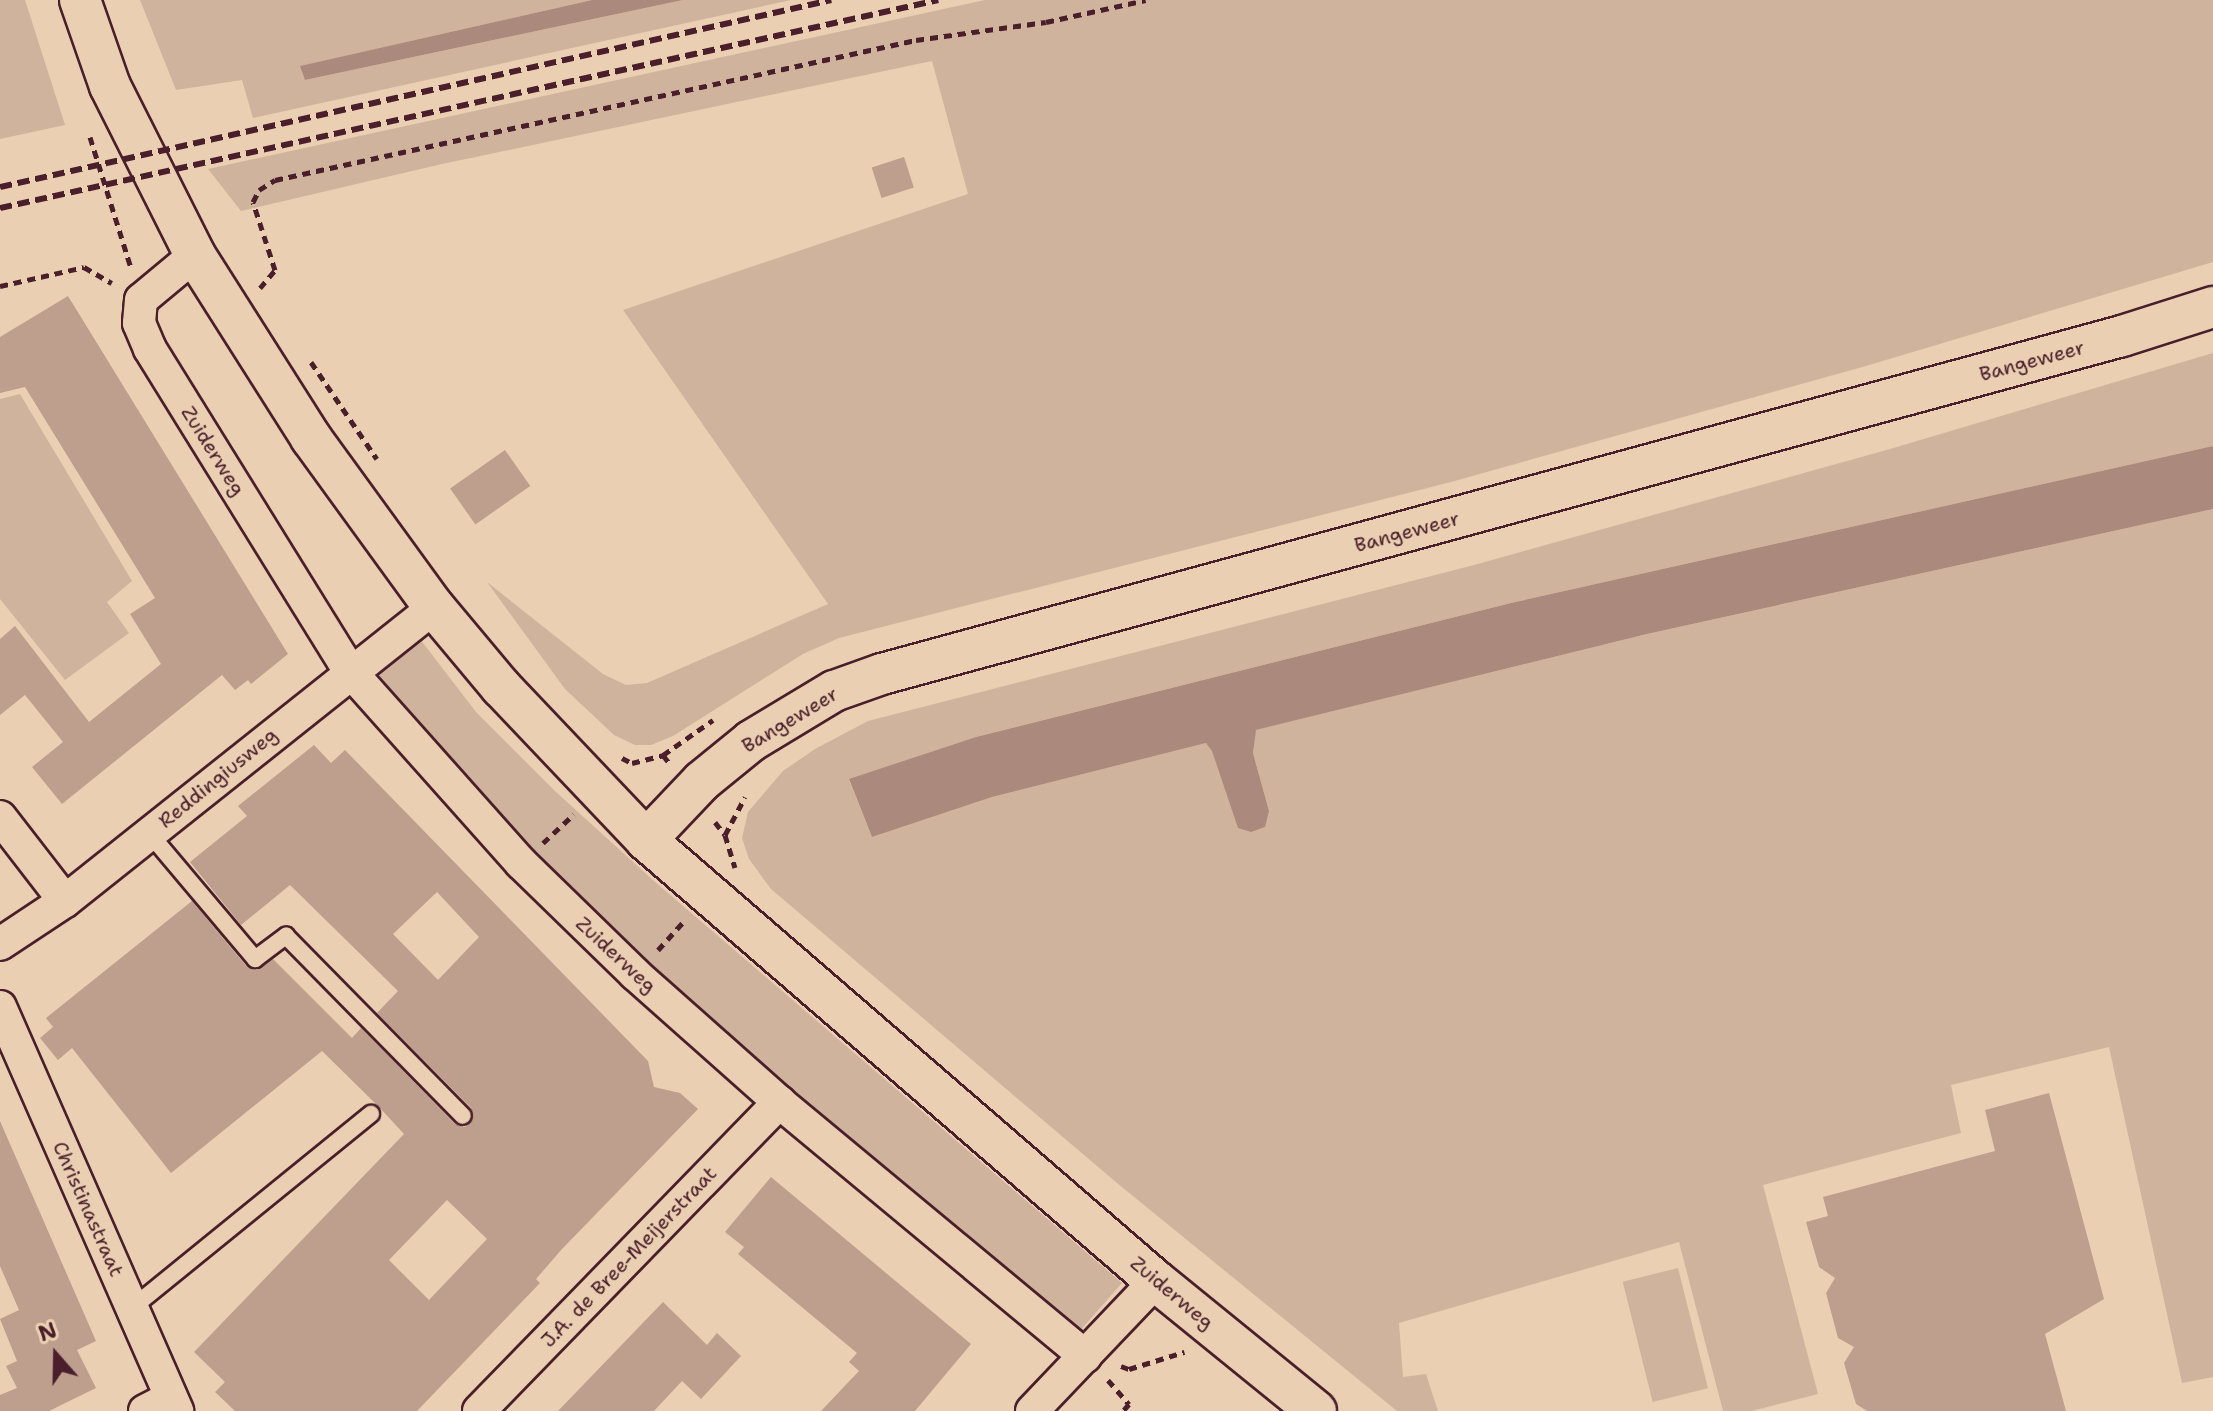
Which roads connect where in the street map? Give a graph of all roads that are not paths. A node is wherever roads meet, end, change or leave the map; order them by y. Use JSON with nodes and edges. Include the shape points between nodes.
{"nodes":[{"id":1,"x":80,"y":0,"type":"edge"},
{"id":2,"x":195,"y":255,"type":"junction"},
{"id":3,"x":2213,"y":307,"type":"edge"},
{"id":4,"x":434,"y":607,"type":"junction"},
{"id":5,"x":350,"y":671,"type":"junction"},
{"id":6,"x":0,"y":817,"type":"edge"},
{"id":7,"x":149,"y":833,"type":"junction"},
{"id":8,"x":646,"y":840,"type":"junction"},
{"id":9,"x":65,"y":901,"type":"junction"},
{"id":10,"x":0,"y":944,"type":"edge"},
{"id":11,"x":0,"y":1007,"type":"edge"},
{"id":12,"x":779,"y":1102,"type":"junction"},
{"id":13,"x":371,"y":1114,"type":"dead end"},
{"id":14,"x":463,"y":1116,"type":"dead end"},
{"id":15,"x":1156,"y":1281,"type":"junction"},
{"id":16,"x":132,"y":1308,"type":"junction"},
{"id":17,"x":1085,"y":1356,"type":"junction"},
{"id":18,"x":164,"y":1407,"type":"edge"},
{"id":19,"x":479,"y":1411,"type":"edge"},
{"id":20,"x":1032,"y":1411,"type":"edge"},
{"id":21,"x":1316,"y":1411,"type":"edge"}],
"edges":[{"from":1,"to":2,"type":"street","name":"Zuiderweg","via":[[110,86]]},
{"from":2,"to":4,"type":"street","name":"Zuiderweg","via":[[245,298],[311,438]]},
{"from":2,"to":5,"type":"street","name":"Zuiderweg","via":[[141,300],[139,323],[150,349]]},
{"from":3,"to":8,"type":"street","name":"Bangeweer","via":[[882,674],[834,691],[738,750]]},
{"from":4,"to":5,"type":"street","name":"Reddingiusweg"},
{"from":4,"to":8,"type":"street","name":"Zuiderweg","via":[[501,687]]},
{"from":5,"to":7,"type":"street","name":"Reddingiusweg"},
{"from":5,"to":12,"type":"street","name":"Zuiderweg","via":[[521,863]]},
{"from":6,"to":9,"type":"street"},
{"from":7,"to":9,"type":"street","name":"Reddingiusweg"},
{"from":7,"to":14,"type":"lane","via":[[255,959],[286,936]]},
{"from":8,"to":15,"type":"street","name":"Zuiderweg"},
{"from":9,"to":10,"type":"street","name":"Reddingiusweg"},
{"from":11,"to":16,"type":"street","name":"Christinastraat"},
{"from":12,"to":17,"type":"street","name":"Zuiderweg"},
{"from":12,"to":19,"type":"street","name":"J.A. de Bree-Meijerstraat"},
{"from":13,"to":16,"type":"lane"},
{"from":15,"to":17,"type":"street"},
{"from":15,"to":21,"type":"street","name":"Zuiderweg"},
{"from":16,"to":18,"type":"street","name":"Christinastraat"},
{"from":17,"to":20,"type":"street"}]}
